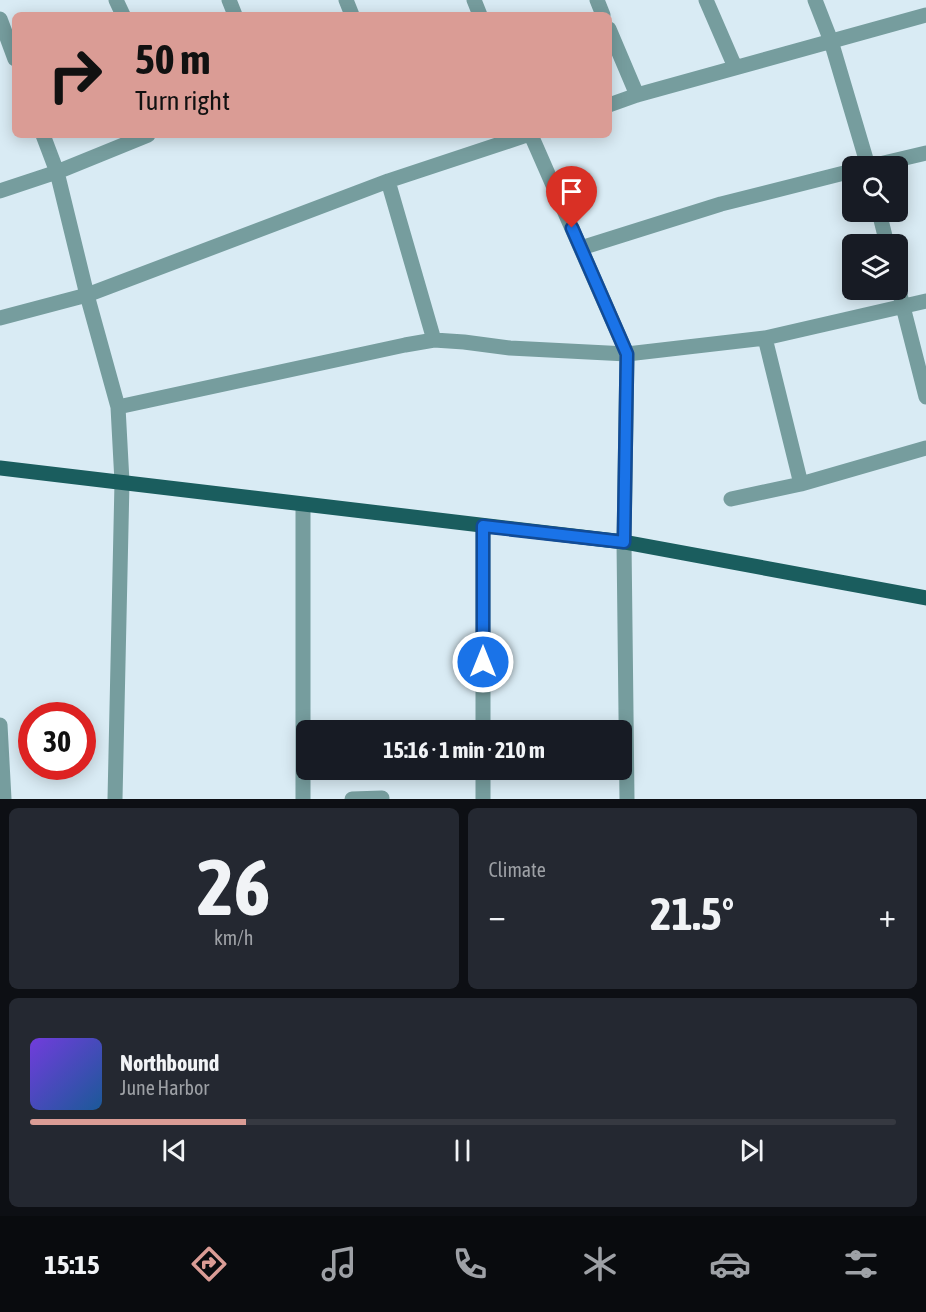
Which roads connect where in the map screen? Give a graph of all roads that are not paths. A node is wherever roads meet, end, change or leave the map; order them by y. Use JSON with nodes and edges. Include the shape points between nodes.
{"nodes":[{"id":1,"x":706,"y":0,"type":"edge"},
{"id":2,"x":815,"y":0,"type":"edge"},
{"id":3,"x":926,"y":15,"type":"edge"},
{"id":4,"x":0,"y":19,"type":"edge"},
{"id":5,"x":612,"y":36,"type":"edge"},
{"id":6,"x":831,"y":41,"type":"junction"},
{"id":7,"x":12,"y":52,"type":"edge"},
{"id":8,"x":735,"y":67,"type":"junction"},
{"id":9,"x":637,"y":95,"type":"junction"},
{"id":10,"x":612,"y":104,"type":"edge"},
{"id":11,"x":44,"y":138,"type":"edge"},
{"id":12,"x":141,"y":138,"type":"edge"},
{"id":13,"x":520,"y":138,"type":"edge"},
{"id":14,"x":530,"y":138,"type":"edge"},
{"id":15,"x":926,"y":153,"type":"edge"},
{"id":16,"x":867,"y":156,"type":"edge"},
{"id":17,"x":908,"y":157,"type":"edge"},
{"id":18,"x":57,"y":172,"type":"junction"},
{"id":19,"x":842,"y":174,"type":"edge"},
{"id":20,"x":388,"y":182,"type":"junction"},
{"id":21,"x":0,"y":191,"type":"edge"},
{"id":22,"x":581,"y":248,"type":"junction"},
{"id":23,"x":87,"y":295,"type":"junction"},
{"id":24,"x":902,"y":300,"type":"edge"},
{"id":25,"x":926,"y":301,"type":"edge"},
{"id":26,"x":904,"y":307,"type":"junction"},
{"id":27,"x":0,"y":318,"type":"edge"},
{"id":28,"x":765,"y":338,"type":"junction"},
{"id":29,"x":434,"y":340,"type":"junction"},
{"id":30,"x":627,"y":354,"type":"junction"},
{"id":31,"x":926,"y":397,"type":"edge"},
{"id":32,"x":118,"y":407,"type":"junction"},
{"id":33,"x":926,"y":448,"type":"edge"},
{"id":34,"x":0,"y":468,"type":"edge"},
{"id":35,"x":122,"y":482,"type":"junction"},
{"id":36,"x":801,"y":484,"type":"junction"},
{"id":37,"x":731,"y":500,"type":"dead end"},
{"id":38,"x":303,"y":505,"type":"junction"},
{"id":39,"x":483,"y":526,"type":"junction"},
{"id":40,"x":624,"y":542,"type":"junction"},
{"id":41,"x":926,"y":598,"type":"edge"},
{"id":42,"x":483,"y":720,"type":"edge"},
{"id":43,"x":0,"y":725,"type":"edge"},
{"id":44,"x":483,"y":780,"type":"edge"},
{"id":45,"x":382,"y":798,"type":"edge"},
{"id":46,"x":4,"y":799,"type":"edge"},
{"id":47,"x":115,"y":799,"type":"edge"},
{"id":48,"x":303,"y":799,"type":"edge"},
{"id":49,"x":352,"y":799,"type":"edge"},
{"id":50,"x":483,"y":799,"type":"edge"},
{"id":51,"x":627,"y":799,"type":"edge"}],
"edges":[{"from":1,"to":8,"type":"street"},
{"from":2,"to":6,"type":"street"},
{"from":3,"to":6,"type":"street"},
{"from":4,"to":7,"type":"street"},
{"from":5,"to":9,"type":"street"},
{"from":6,"to":8,"type":"street"},
{"from":6,"to":16,"type":"street"},
{"from":8,"to":9,"type":"street"},
{"from":9,"to":10,"type":"street"},
{"from":11,"to":18,"type":"street"},
{"from":12,"to":18,"type":"street"},
{"from":13,"to":20,"type":"street"},
{"from":14,"to":22,"type":"street"},
{"from":15,"to":17,"type":"street"},
{"from":18,"to":21,"type":"street"},
{"from":18,"to":23,"type":"street"},
{"from":19,"to":22,"type":"street","via":[[721,204]]},
{"from":20,"to":23,"type":"street"},
{"from":20,"to":29,"type":"street"},
{"from":22,"to":30,"type":"street"},
{"from":23,"to":27,"type":"street"},
{"from":23,"to":32,"type":"street"},
{"from":24,"to":26,"type":"street"},
{"from":25,"to":26,"type":"street"},
{"from":26,"to":28,"type":"street"},
{"from":26,"to":31,"type":"street"},
{"from":28,"to":30,"type":"street"},
{"from":28,"to":36,"type":"street"},
{"from":29,"to":30,"type":"street"},
{"from":29,"to":32,"type":"street"},
{"from":30,"to":40,"type":"street"},
{"from":32,"to":35,"type":"street"},
{"from":33,"to":36,"type":"street"},
{"from":34,"to":35,"type":"main road"},
{"from":35,"to":38,"type":"main road"},
{"from":35,"to":47,"type":"street"},
{"from":36,"to":37,"type":"street"},
{"from":38,"to":39,"type":"main road"},
{"from":38,"to":48,"type":"street"},
{"from":39,"to":40,"type":"main road"},
{"from":39,"to":42,"type":"street"},
{"from":40,"to":41,"type":"main road"},
{"from":40,"to":51,"type":"street"},
{"from":43,"to":46,"type":"street"},
{"from":44,"to":50,"type":"street"},
{"from":45,"to":49,"type":"street"}]}
